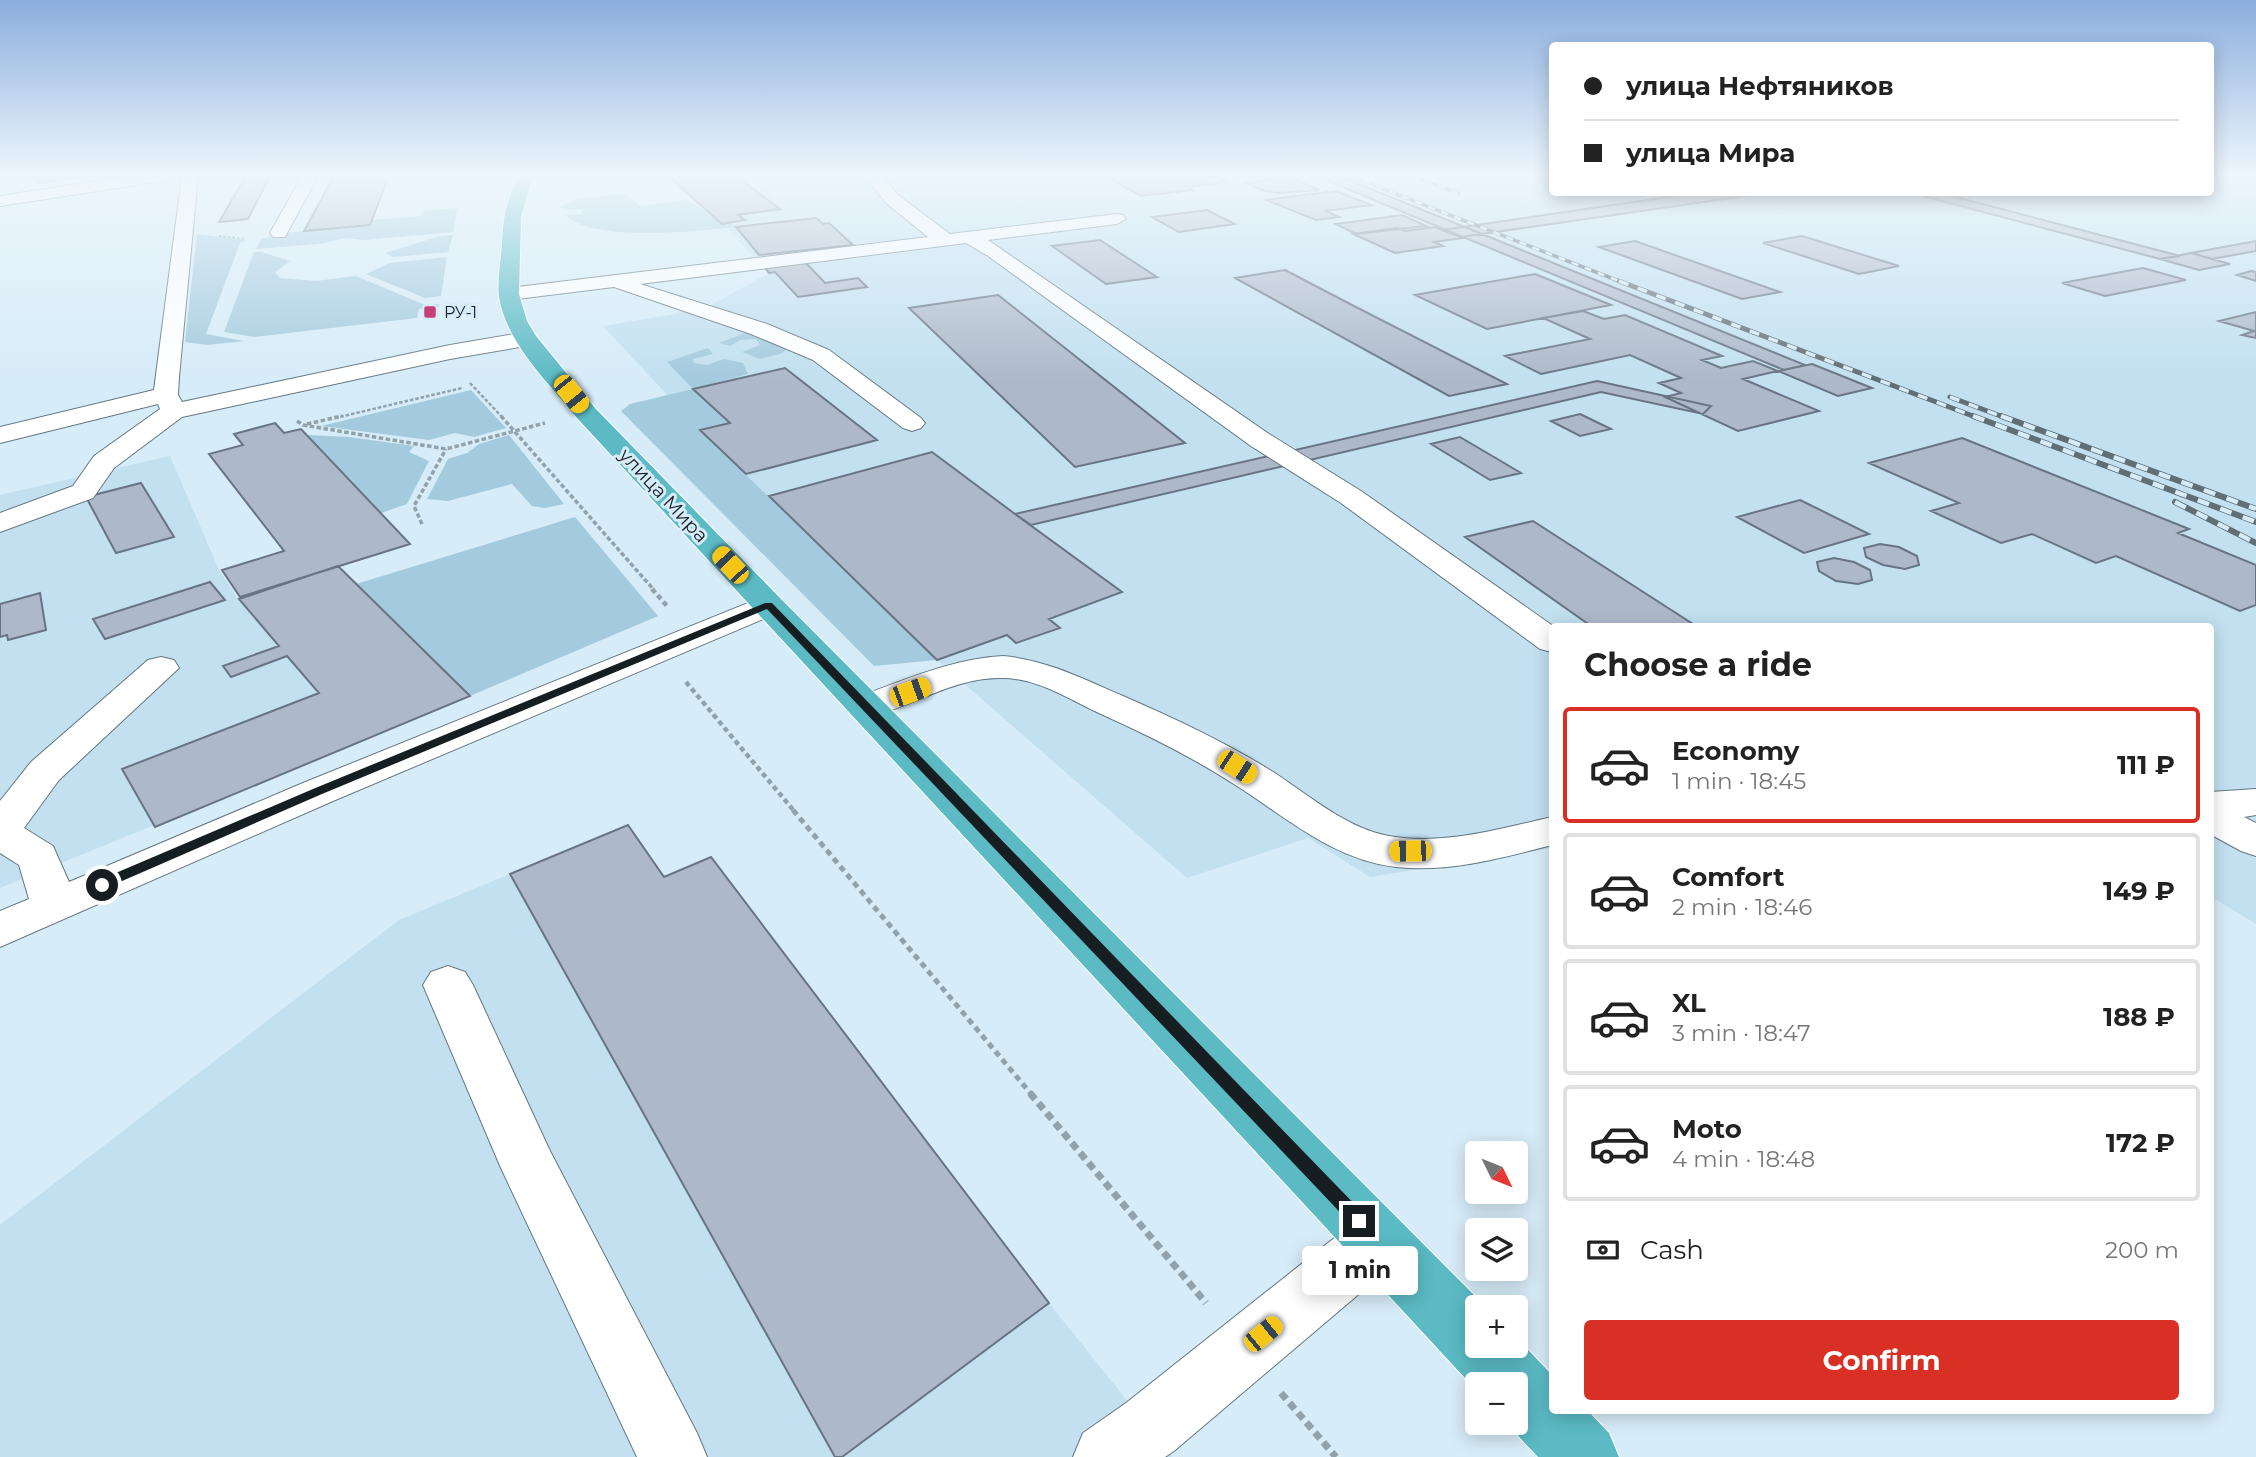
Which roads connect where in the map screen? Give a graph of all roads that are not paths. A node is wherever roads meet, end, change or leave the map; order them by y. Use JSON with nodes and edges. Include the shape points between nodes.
{"nodes":[{"id":1,"x":184,"y":244,"type":"edge"},
{"id":2,"x":511,"y":244,"type":"edge"},
{"id":3,"x":911,"y":244,"type":"edge"},
{"id":4,"x":971,"y":244,"type":"edge"},
{"id":5,"x":611,"y":282,"type":"junction"},
{"id":6,"x":509,"y":294,"type":"junction"},
{"id":7,"x":526,"y":339,"type":"junction"},
{"id":8,"x":170,"y":403,"type":"junction"},
{"id":9,"x":912,"y":423,"type":"dead end"},
{"id":10,"x":0,"y":435,"type":"edge"},
{"id":11,"x":0,"y":523,"type":"edge"},
{"id":12,"x":768,"y":605,"type":"junction"},
{"id":13,"x":1549,"y":640,"type":"edge"},
{"id":14,"x":160,"y":668,"type":"dead end"},
{"id":15,"x":866,"y":708,"type":"junction"},
{"id":16,"x":2256,"y":802,"type":"edge"},
{"id":17,"x":2214,"y":806,"type":"edge"},
{"id":18,"x":2214,"y":818,"type":"edge"},
{"id":19,"x":0,"y":832,"type":"edge"},
{"id":20,"x":1549,"y":832,"type":"edge"},
{"id":21,"x":2256,"y":841,"type":"edge"},
{"id":22,"x":54,"y":905,"type":"junction"},
{"id":23,"x":0,"y":930,"type":"edge"},
{"id":24,"x":448,"y":985,"type":"dead end"},
{"id":25,"x":1378,"y":1240,"type":"junction"},
{"id":26,"x":1465,"y":1331,"type":"edge"},
{"id":27,"x":1490,"y":1358,"type":"edge"},
{"id":28,"x":673,"y":1457,"type":"edge"},
{"id":29,"x":1107,"y":1457,"type":"edge"},
{"id":30,"x":1585,"y":1457,"type":"edge"}],
"edges":[{"from":1,"to":8,"type":"street"},
{"from":2,"to":6,"type":"highway","name":"улица Мира"},
{"from":3,"to":5,"type":"street"},
{"from":4,"to":13,"type":"street","via":[[1006,260],[1260,440],[1351,497]]},
{"from":5,"to":6,"type":"street"},
{"from":5,"to":9,"type":"street","via":[[759,329],[821,355]]},
{"from":6,"to":7,"type":"highway","name":"улица Мира"},
{"from":7,"to":8,"type":"street"},
{"from":7,"to":12,"type":"highway","name":"улица Мира","via":[[586,413]]},
{"from":8,"to":10,"type":"street"},
{"from":8,"to":11,"type":"street","via":[[104,462],[82,492]]},
{"from":12,"to":15,"type":"highway","name":"улица Мира"},
{"from":12,"to":22,"type":"street"},
{"from":14,"to":19,"type":"street","via":[[45,771]]},
{"from":15,"to":20,"type":"street","via":[[977,669],[1028,669],[1192,742],[1318,820],[1393,852],[1469,849]]},
{"from":15,"to":25,"type":"highway","name":"улица Мира"},
{"from":16,"to":17,"type":"street"},
{"from":18,"to":21,"type":"street"},
{"from":19,"to":22,"type":"street","via":[[37,858]]},
{"from":22,"to":23,"type":"street"},
{"from":24,"to":28,"type":"street","via":[[529,1168]]},
{"from":25,"to":26,"type":"highway","name":"улица Мира"},
{"from":25,"to":29,"type":"street"},
{"from":27,"to":30,"type":"highway","name":"улица Мира"}]}
